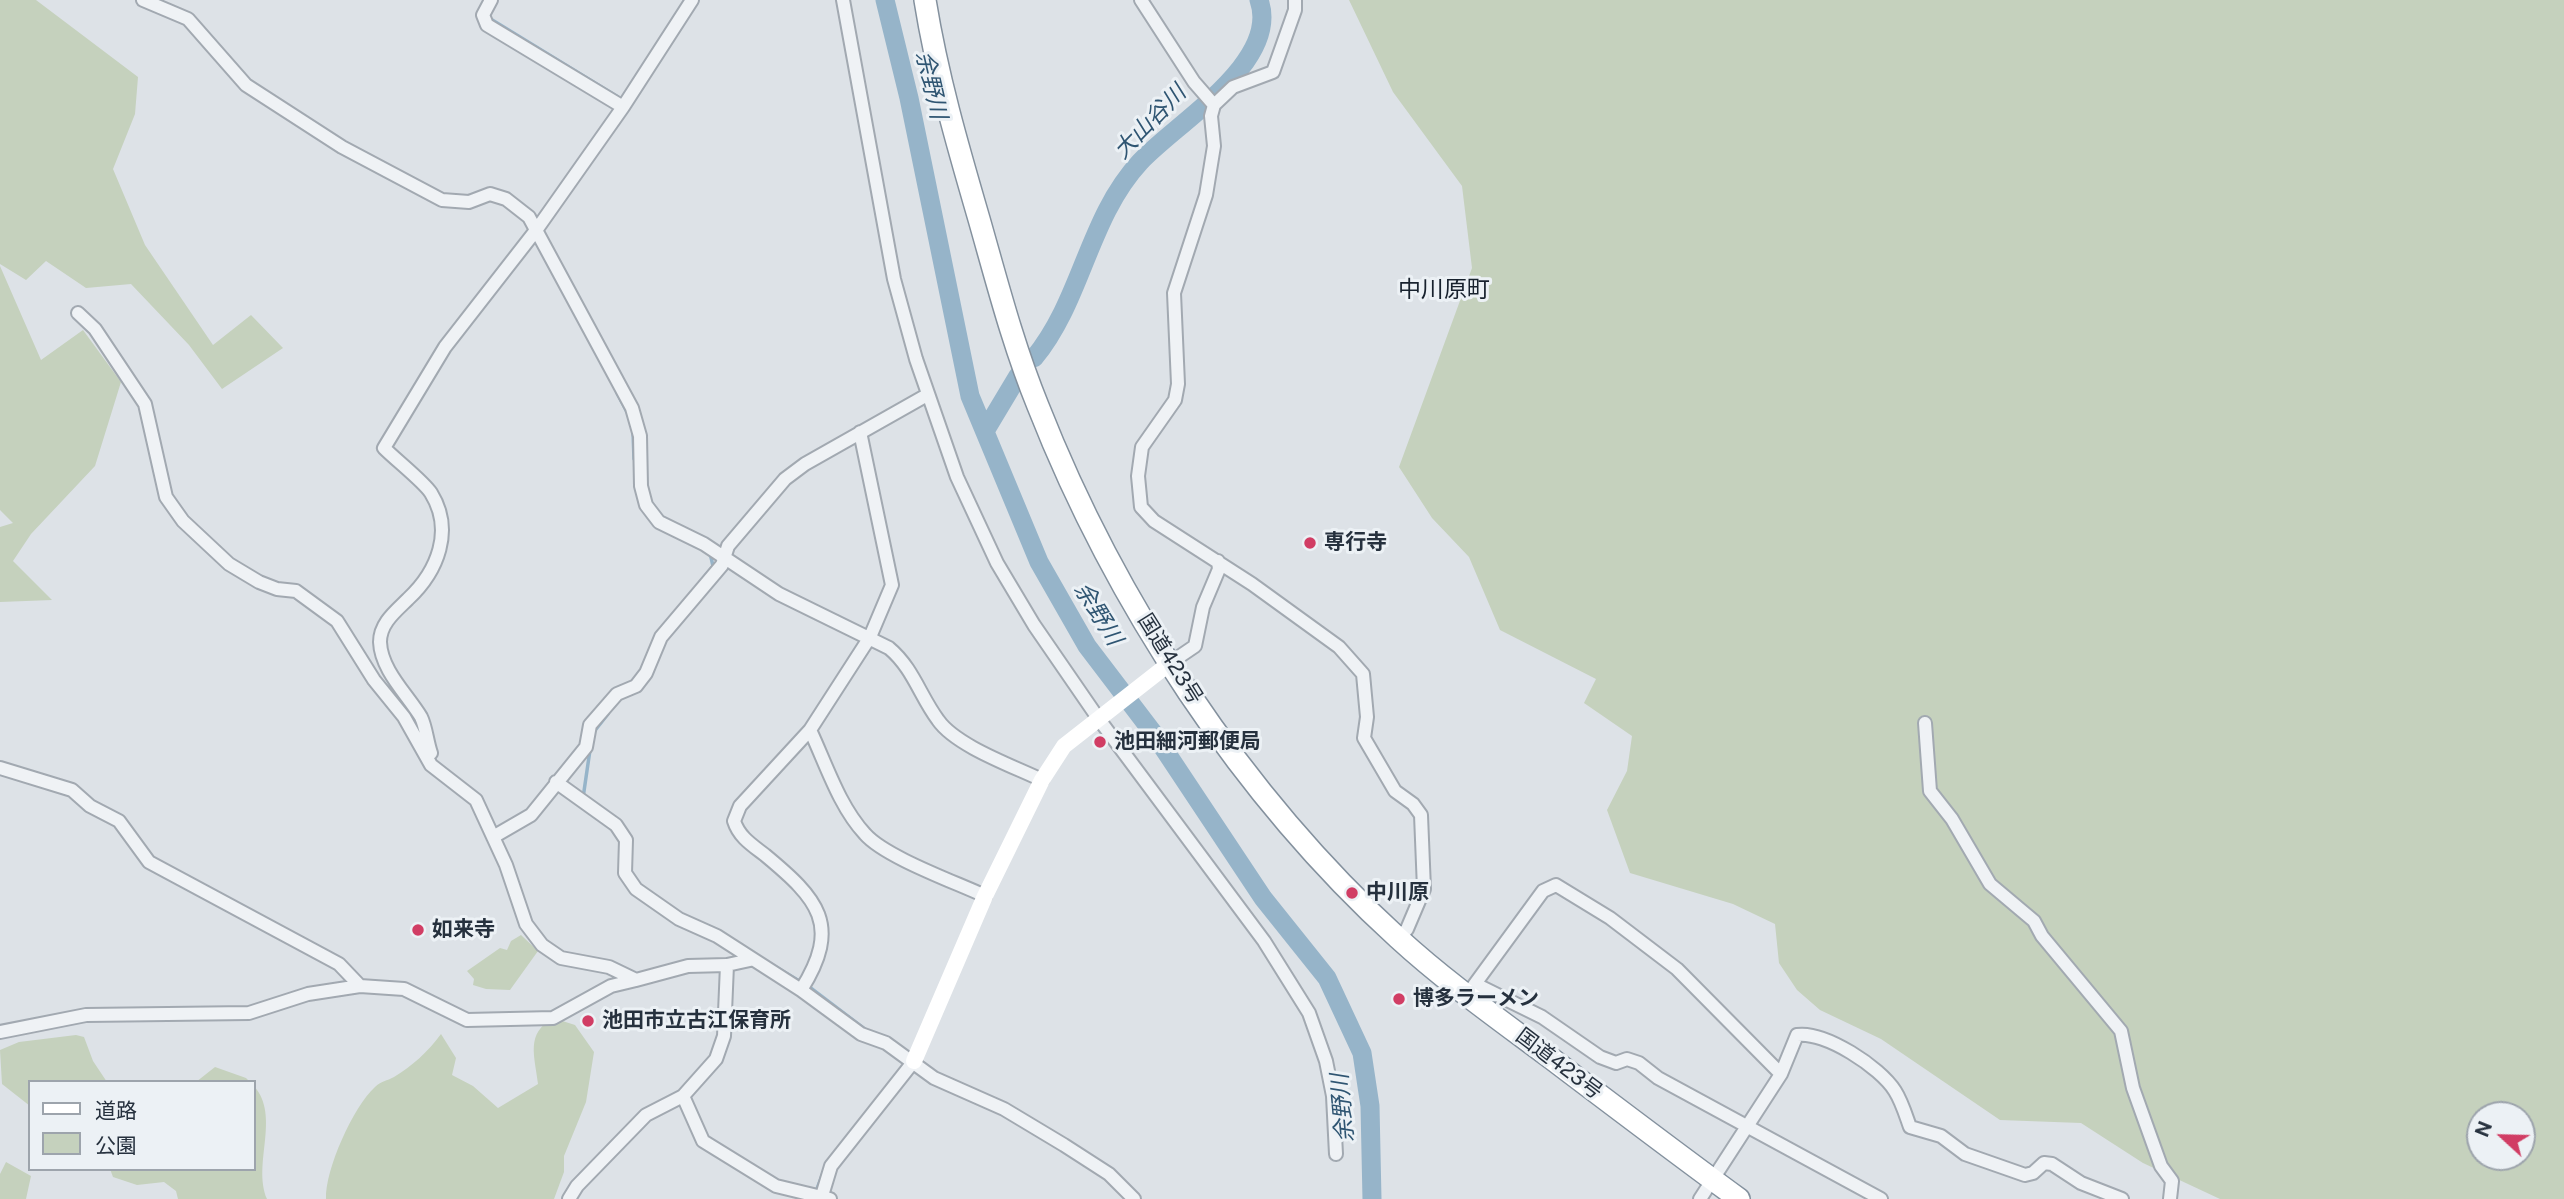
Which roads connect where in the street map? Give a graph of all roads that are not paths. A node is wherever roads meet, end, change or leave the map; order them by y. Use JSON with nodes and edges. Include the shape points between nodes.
{"nodes":[{"id":1,"x":143,"y":0,"type":"edge"},
{"id":2,"x":491,"y":0,"type":"edge"},
{"id":3,"x":692,"y":0,"type":"edge"},
{"id":4,"x":843,"y":0,"type":"edge"},
{"id":5,"x":925,"y":0,"type":"edge"},
{"id":6,"x":1141,"y":0,"type":"edge"},
{"id":7,"x":1295,"y":0,"type":"edge"},
{"id":8,"x":1214,"y":105,"type":"junction"},
{"id":9,"x":623,"y":107,"type":"junction"},
{"id":10,"x":537,"y":229,"type":"junction"},
{"id":11,"x":78,"y":313,"type":"dead end"},
{"id":12,"x":927,"y":395,"type":"junction"},
{"id":13,"x":860,"y":432,"type":"junction"},
{"id":14,"x":723,"y":557,"type":"junction"},
{"id":15,"x":1218,"y":561,"type":"junction"},
{"id":16,"x":870,"y":637,"type":"junction"},
{"id":17,"x":1164,"y":667,"type":"junction"},
{"id":18,"x":1101,"y":716,"type":"junction"},
{"id":19,"x":1925,"y":723,"type":"dead end"},
{"id":20,"x":810,"y":730,"type":"junction"},
{"id":21,"x":431,"y":765,"type":"junction"},
{"id":22,"x":0,"y":768,"type":"edge"},
{"id":23,"x":1042,"y":780,"type":"junction"},
{"id":24,"x":556,"y":782,"type":"junction"},
{"id":25,"x":493,"y":837,"type":"junction"},
{"id":26,"x":985,"y":896,"type":"junction"},
{"id":27,"x":1399,"y":939,"type":"junction"},
{"id":28,"x":750,"y":960,"type":"junction"},
{"id":29,"x":727,"y":965,"type":"junction"},
{"id":30,"x":636,"y":980,"type":"junction"},
{"id":31,"x":360,"y":986,"type":"junction"},
{"id":32,"x":801,"y":990,"type":"junction"},
{"id":33,"x":1471,"y":990,"type":"junction"},
{"id":34,"x":0,"y":1032,"type":"edge"},
{"id":35,"x":914,"y":1061,"type":"junction"},
{"id":36,"x":1781,"y":1074,"type":"junction"},
{"id":37,"x":683,"y":1096,"type":"junction"},
{"id":38,"x":1749,"y":1127,"type":"junction"},
{"id":39,"x":1336,"y":1154,"type":"dead end"},
{"id":40,"x":1714,"y":1180,"type":"junction"},
{"id":41,"x":824,"y":1198,"type":"edge"},
{"id":42,"x":569,"y":1199,"type":"edge"},
{"id":43,"x":1133,"y":1199,"type":"edge"},
{"id":44,"x":1700,"y":1199,"type":"edge"},
{"id":45,"x":1739,"y":1199,"type":"edge"},
{"id":46,"x":1881,"y":1199,"type":"edge"},
{"id":47,"x":2122,"y":1199,"type":"edge"},
{"id":48,"x":2170,"y":1199,"type":"edge"}],
"edges":[{"from":1,"to":10,"type":"street","via":[[188,19],[246,85],[342,147],[442,201],[469,202],[490,194],[506,199],[529,216]]},
{"from":2,"to":9,"type":"street","via":[[483,15],[487,25]]},
{"from":3,"to":9,"type":"street"},
{"from":4,"to":12,"type":"street","via":[[894,279]]},
{"from":5,"to":17,"type":"highway","name":"国道423号","via":[[959,149],[1008,324],[1038,408]]},
{"from":6,"to":8,"type":"street"},
{"from":7,"to":8,"type":"street","via":[[1273,72],[1233,87]]},
{"from":8,"to":15,"type":"street","via":[[1206,195],[1174,293],[1174,339],[1179,358],[1175,400],[1142,447],[1138,476],[1141,507]]},
{"from":9,"to":10,"type":"street"},
{"from":10,"to":14,"type":"street","via":[[632,408],[640,436],[646,505],[659,522]]},
{"from":10,"to":21,"type":"street","via":[[445,347],[384,448],[430,491],[444,536],[428,574],[381,631],[380,645],[396,683],[423,720]]},
{"from":11,"to":21,"type":"street","via":[[95,329],[145,404],[166,497],[183,521],[229,564],[258,582],[296,591],[337,621],[404,717]]},
{"from":12,"to":13,"type":"street"},
{"from":12,"to":18,"type":"street","via":[[957,477],[997,563],[1034,625]]},
{"from":13,"to":14,"type":"street","via":[[785,479]]},
{"from":13,"to":16,"type":"street","via":[[892,585]]},
{"from":14,"to":16,"type":"street","via":[[779,594]]},
{"from":14,"to":24,"type":"street","via":[[722,565],[660,637],[646,673],[636,686],[617,694],[590,725],[586,747]]},
{"from":15,"to":17,"type":"street","via":[[1195,646]]},
{"from":15,"to":27,"type":"street","via":[[1339,647],[1363,674],[1364,738],[1395,791],[1421,815],[1424,889]]},
{"from":16,"to":20,"type":"street"},
{"from":16,"to":23,"type":"street","via":[[904,661],[939,721],[957,737]]},
{"from":17,"to":18,"type":"street"},
{"from":17,"to":27,"type":"highway","name":"国道423号","via":[[1275,810]]},
{"from":18,"to":23,"type":"street","via":[[1064,746]]},
{"from":18,"to":39,"type":"street","via":[[1264,941],[1309,1013],[1333,1096]]},
{"from":19,"to":48,"type":"street","via":[[1930,791],[1990,884],[2034,921],[2121,1031],[2133,1088],[2161,1166],[2172,1181]]},
{"from":20,"to":26,"type":"street","via":[[847,810],[866,836]]},
{"from":20,"to":32,"type":"street","via":[[740,806],[734,821],[738,833],[797,882],[819,917],[823,938],[817,964]]},
{"from":21,"to":25,"type":"street","via":[[476,800]]},
{"from":22,"to":31,"type":"street","via":[[72,790],[118,821],[149,862],[339,964]]},
{"from":23,"to":26,"type":"street"},
{"from":24,"to":25,"type":"street","via":[[531,815]]},
{"from":24,"to":28,"type":"street","via":[[616,825],[626,840],[625,873],[636,888]]},
{"from":25,"to":30,"type":"street","via":[[526,924],[542,945],[561,958],[609,967]]},
{"from":26,"to":35,"type":"street"},
{"from":27,"to":33,"type":"highway","name":"国道423号"},
{"from":28,"to":29,"type":"street"},
{"from":28,"to":32,"type":"street"},
{"from":29,"to":30,"type":"street","via":[[688,965]]},
{"from":29,"to":37,"type":"street","via":[[724,1036],[716,1059]]},
{"from":30,"to":31,"type":"street","via":[[611,986],[553,1018],[504,1021],[467,1020],[404,989]]},
{"from":31,"to":34,"type":"street","via":[[308,994],[249,1013],[86,1015]]},
{"from":32,"to":35,"type":"street","via":[[861,1034]]},
{"from":33,"to":36,"type":"street","via":[[1543,891],[1556,885],[1610,918],[1677,969]]},
{"from":33,"to":38,"type":"street","via":[[1542,1017],[1601,1057],[1616,1063],[1627,1059],[1639,1063]]},
{"from":33,"to":40,"type":"highway","name":"国道423号"},
{"from":35,"to":41,"type":"street","via":[[831,1166]]},
{"from":35,"to":43,"type":"street","via":[[934,1078],[1004,1109],[1064,1145],[1109,1174]]},
{"from":36,"to":38,"type":"street"},
{"from":36,"to":47,"type":"street","via":[[1797,1035],[1811,1033],[1875,1070],[1894,1088],[1910,1127],[1941,1136],[1965,1154],[2025,1175],[2044,1163],[2052,1164],[2081,1183]]},
{"from":37,"to":41,"type":"street","via":[[703,1141],[759,1178]]},
{"from":37,"to":42,"type":"street","via":[[646,1115]]},
{"from":38,"to":40,"type":"street"},
{"from":38,"to":46,"type":"street"},
{"from":40,"to":44,"type":"street"},
{"from":40,"to":45,"type":"highway","name":"国道423号"}]}
